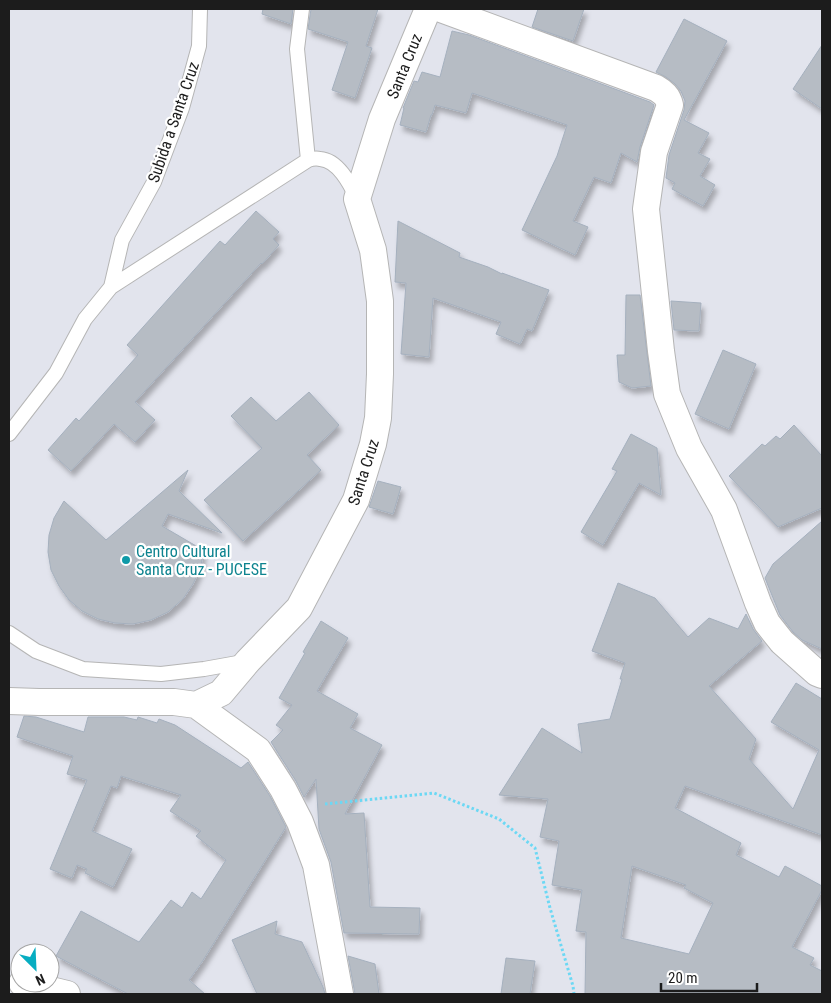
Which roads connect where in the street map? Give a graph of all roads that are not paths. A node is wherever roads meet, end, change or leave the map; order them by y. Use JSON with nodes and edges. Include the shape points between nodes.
{"nodes":[{"id":1,"x":200,"y":9,"type":"edge"},
{"id":2,"x":302,"y":9,"type":"edge"},
{"id":3,"x":428,"y":9,"type":"edge"},
{"id":4,"x":441,"y":9,"type":"edge"},
{"id":5,"x":308,"y":160,"type":"junction"},
{"id":6,"x":357,"y":199,"type":"junction"},
{"id":7,"x":111,"y":287,"type":"junction"},
{"id":8,"x":9,"y":434,"type":"edge"},
{"id":9,"x":9,"y":633,"type":"edge"},
{"id":10,"x":248,"y":661,"type":"junction"},
{"id":11,"x":822,"y":675,"type":"edge"},
{"id":12,"x":9,"y":701,"type":"edge"},
{"id":13,"x":196,"y":705,"type":"junction"},
{"id":14,"x":340,"y":994,"type":"edge"}],
"edges":[{"from":1,"to":7,"type":"lane","name":"Subida a Santa Cruz","via":[[199,46],[182,108],[154,182],[122,240]]},
{"from":2,"to":5,"type":"lane","via":[[297,49]]},
{"from":3,"to":6,"type":"street","name":"Santa Cruz","via":[[382,120]]},
{"from":4,"to":11,"type":"street","via":[[656,88],[669,100],[654,152],[646,209],[667,394],[689,448],[724,510],[767,623],[782,642]]},
{"from":5,"to":6,"type":"lane","via":[[332,163],[348,181]]},
{"from":5,"to":7,"type":"lane"},
{"from":6,"to":10,"type":"street","name":"Santa Cruz","via":[[373,250],[380,301],[379,410],[373,444],[356,500],[299,608]]},
{"from":7,"to":8,"type":"lane","via":[[85,319],[56,373]]},
{"from":9,"to":10,"type":"lane","via":[[36,651],[83,669],[161,674]]},
{"from":10,"to":13,"type":"street","name":"Santa Cruz","via":[[221,693]]},
{"from":12,"to":13,"type":"street","via":[[174,702]]},
{"from":13,"to":14,"type":"street","via":[[258,750],[300,822],[316,865]]}]}
